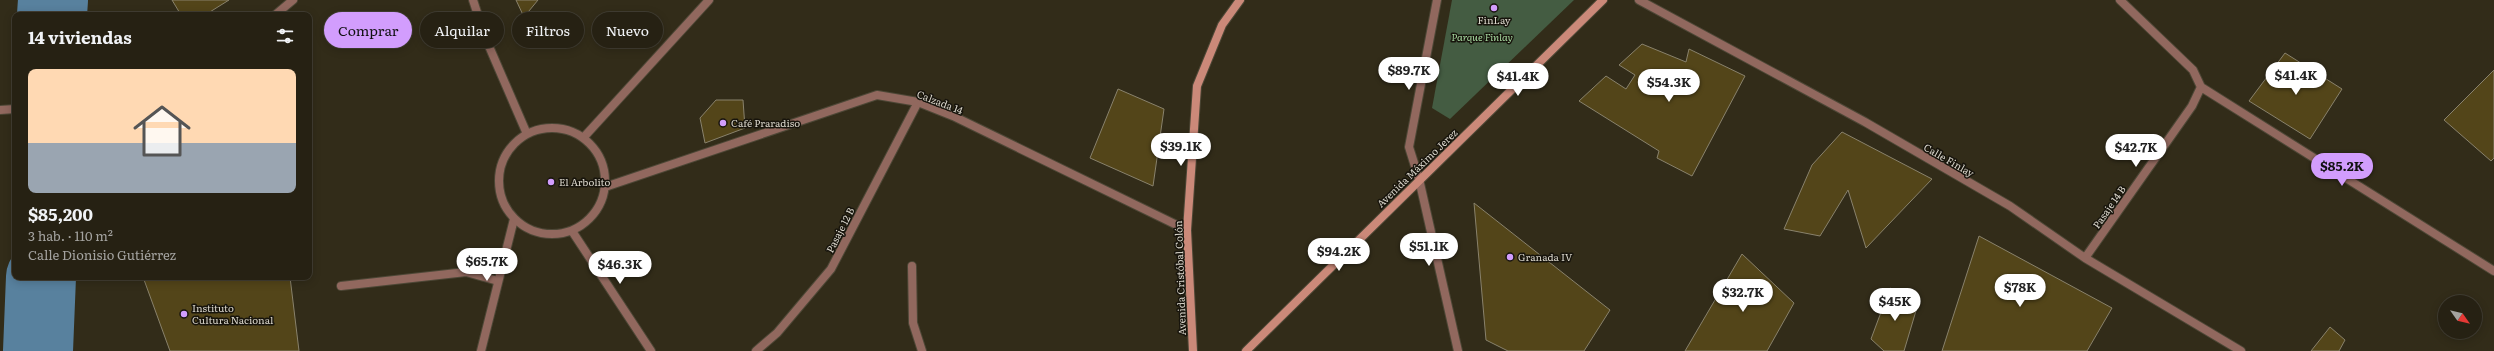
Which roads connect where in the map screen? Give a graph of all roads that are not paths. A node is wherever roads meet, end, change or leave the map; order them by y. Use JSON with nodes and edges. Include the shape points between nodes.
{"nodes":[{"id":1,"x":294,"y":0,"type":"edge"},
{"id":2,"x":472,"y":0,"type":"edge"},
{"id":3,"x":709,"y":0,"type":"edge"},
{"id":4,"x":1240,"y":0,"type":"edge"},
{"id":5,"x":1437,"y":0,"type":"edge"},
{"id":6,"x":1603,"y":0,"type":"edge"},
{"id":7,"x":1639,"y":0,"type":"edge"},
{"id":8,"x":2120,"y":0,"type":"edge"},
{"id":9,"x":278,"y":12,"type":"edge"},
{"id":10,"x":2201,"y":87,"type":"junction"},
{"id":11,"x":918,"y":102,"type":"junction"},
{"id":12,"x":12,"y":109,"type":"edge"},
{"id":13,"x":0,"y":110,"type":"edge"},
{"id":14,"x":527,"y":134,"type":"junction"},
{"id":15,"x":584,"y":137,"type":"junction"},
{"id":16,"x":1419,"y":179,"type":"junction"},
{"id":17,"x":605,"y":187,"type":"junction"},
{"id":18,"x":514,"y":219,"type":"junction"},
{"id":19,"x":572,"y":230,"type":"junction"},
{"id":20,"x":1187,"y":230,"type":"junction"},
{"id":21,"x":2084,"y":258,"type":"junction"},
{"id":22,"x":912,"y":266,"type":"dead end"},
{"id":23,"x":2494,"y":271,"type":"edge"},
{"id":24,"x":498,"y":281,"type":"junction"},
{"id":25,"x":341,"y":286,"type":"dead end"},
{"id":26,"x":481,"y":351,"type":"edge"},
{"id":27,"x":651,"y":351,"type":"edge"},
{"id":28,"x":756,"y":351,"type":"edge"},
{"id":29,"x":922,"y":351,"type":"edge"},
{"id":30,"x":1193,"y":351,"type":"edge"},
{"id":31,"x":1246,"y":351,"type":"edge"},
{"id":32,"x":1458,"y":351,"type":"edge"},
{"id":33,"x":2241,"y":351,"type":"edge"}],
"edges":[{"from":1,"to":9,"type":"street"},
{"from":2,"to":14,"type":"street","via":[[485,37]]},
{"from":3,"to":15,"type":"street"},
{"from":4,"to":20,"type":"main road","name":"Avenida Cristóbal Colón","via":[[1222,25],[1196,86]]},
{"from":5,"to":16,"type":"street","via":[[1409,147]]},
{"from":6,"to":16,"type":"main road","name":"Avenida Máximo Jerez"},
{"from":7,"to":21,"type":"street","name":"Calle Finlay","via":[[1865,122],[2010,206]]},
{"from":8,"to":10,"type":"street","via":[[2193,70]]},
{"from":10,"to":21,"type":"street","name":"Pasaje 14 B","via":[[2192,106]]},
{"from":10,"to":23,"type":"street"},
{"from":11,"to":17,"type":"street","name":"Calzada 14","via":[[877,96]]},
{"from":11,"to":20,"type":"street","name":"Calzada 14","via":[[953,116]]},
{"from":11,"to":28,"type":"street","name":"Pasaje 12 B","via":[[831,269],[777,333]]},
{"from":12,"to":13,"type":"street"},
{"from":14,"to":15,"type":"street","via":[[541,128],[556,127]]},
{"from":14,"to":18,"type":"street","via":[[513,144],[504,157],[499,173],[499,190],[504,206]]},
{"from":15,"to":17,"type":"street","via":[[601,158],[605,171]]},
{"from":16,"to":31,"type":"main road","name":"Avenida Máximo Jerez"},
{"from":16,"to":32,"type":"street"},
{"from":17,"to":19,"type":"street","via":[[601,203],[592,217]]},
{"from":18,"to":19,"type":"street","via":[[528,229],[545,234],[562,234]]},
{"from":18,"to":24,"type":"street"},
{"from":19,"to":27,"type":"street"},
{"from":20,"to":30,"type":"main road","name":"Avenida Cristóbal Colón"},
{"from":21,"to":33,"type":"street","name":"Calle Finlay"},
{"from":22,"to":29,"type":"street","via":[[913,323]]},
{"from":24,"to":25,"type":"street","via":[[466,272]]},
{"from":24,"to":26,"type":"street"}]}
